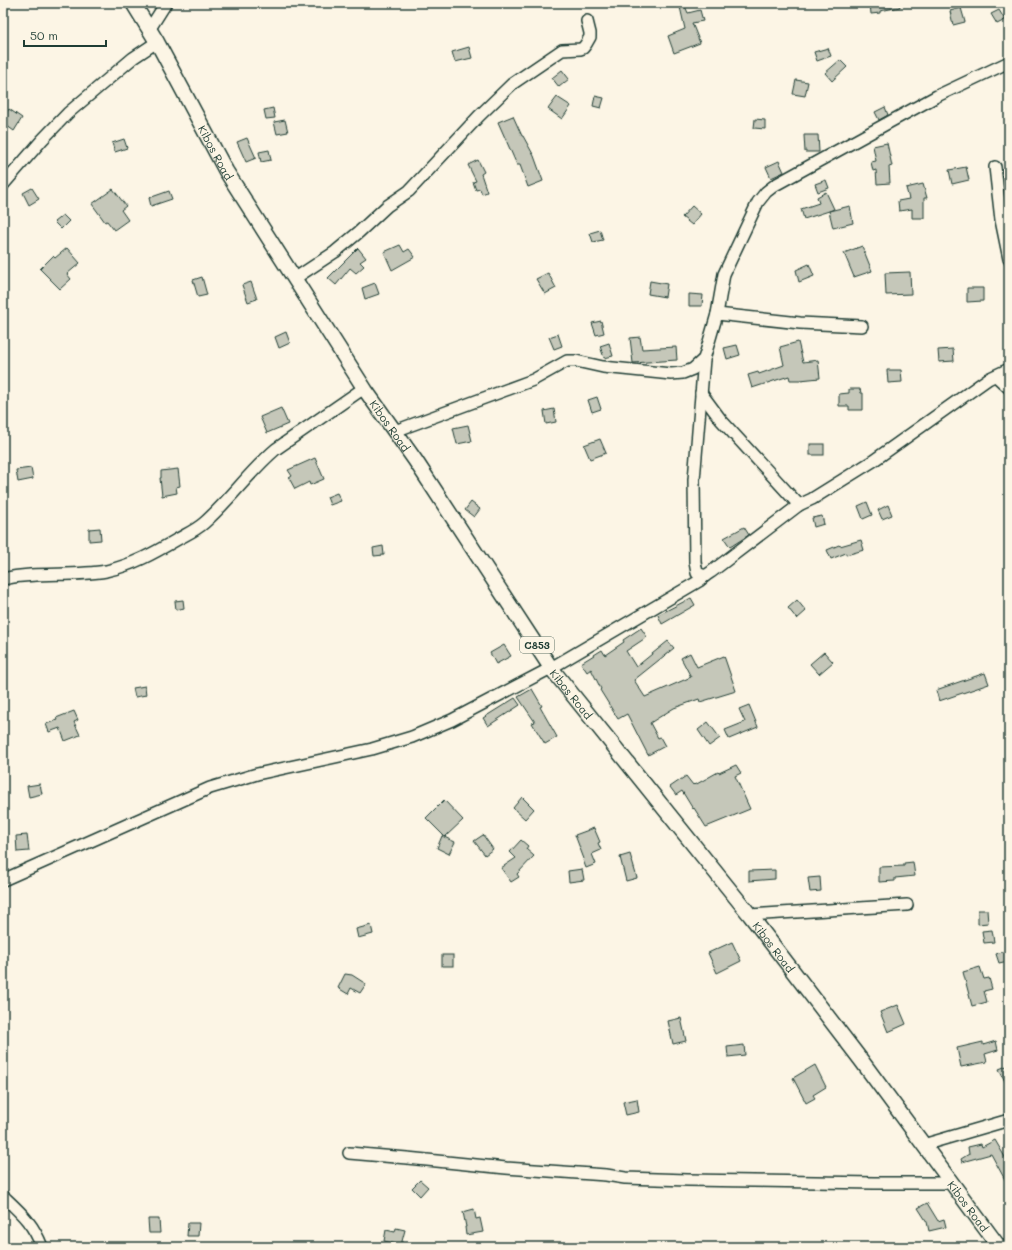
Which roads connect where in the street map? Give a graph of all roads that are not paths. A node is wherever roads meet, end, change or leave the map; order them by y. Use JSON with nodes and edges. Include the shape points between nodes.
{"nodes":[{"id":1,"x":133,"y":3,"type":"edge"},
{"id":2,"x":166,"y":3,"type":"edge"},
{"id":3,"x":587,"y":22,"type":"dead end"},
{"id":4,"x":153,"y":36,"type":"junction"},
{"id":5,"x":1009,"y":62,"type":"edge"},
{"id":6,"x":995,"y":167,"type":"dead end"},
{"id":7,"x":3,"y":184,"type":"edge"},
{"id":8,"x":1009,"y":259,"type":"edge"},
{"id":9,"x":294,"y":279,"type":"junction"},
{"id":10,"x":717,"y":314,"type":"junction"},
{"id":11,"x":862,"y":326,"type":"dead end"},
{"id":12,"x":704,"y":359,"type":"junction"},
{"id":13,"x":1009,"y":369,"type":"edge"},
{"id":14,"x":996,"y":376,"type":"junction"},
{"id":15,"x":364,"y":388,"type":"junction"},
{"id":16,"x":1009,"y":388,"type":"edge"},
{"id":17,"x":701,"y":393,"type":"junction"},
{"id":18,"x":394,"y":431,"type":"junction"},
{"id":19,"x":799,"y":505,"type":"junction"},
{"id":20,"x":705,"y":576,"type":"junction"},
{"id":21,"x":3,"y":580,"type":"edge"},
{"id":22,"x":551,"y":668,"type":"junction"},
{"id":23,"x":3,"y":880,"type":"edge"},
{"id":24,"x":907,"y":905,"type":"dead end"},
{"id":25,"x":750,"y":914,"type":"junction"},
{"id":26,"x":1009,"y":1120,"type":"edge"},
{"id":27,"x":923,"y":1144,"type":"junction"},
{"id":28,"x":349,"y":1153,"type":"dead end"},
{"id":29,"x":951,"y":1182,"type":"junction"},
{"id":30,"x":3,"y":1196,"type":"edge"},
{"id":31,"x":42,"y":1247,"type":"edge"},
{"id":32,"x":999,"y":1247,"type":"edge"}],
"edges":[{"from":1,"to":4,"type":"main road","name":"Kibos Road","number":"C853"},
{"from":2,"to":4,"type":"street"},
{"from":3,"to":9,"type":"street","via":[[590,37],[583,48],[562,50],[512,84],[409,191],[387,206],[335,252]]},
{"from":4,"to":7,"type":"street","via":[[133,58],[68,114]]},
{"from":4,"to":9,"type":"main road","name":"Kibos Road","number":"C853","via":[[226,171]]},
{"from":5,"to":10,"type":"street","via":[[937,96],[766,192],[755,207],[727,267]]},
{"from":6,"to":8,"type":"street","via":[[1001,220]]},
{"from":9,"to":15,"type":"main road","name":"Kibos Road","number":"C853"},
{"from":10,"to":11,"type":"street","via":[[800,323]]},
{"from":10,"to":12,"type":"street"},
{"from":12,"to":17,"type":"street"},
{"from":12,"to":18,"type":"street","via":[[693,369],[671,374],[603,368],[576,360],[567,361],[533,380]]},
{"from":13,"to":14,"type":"street"},
{"from":14,"to":16,"type":"street"},
{"from":14,"to":19,"type":"street","via":[[988,379],[873,461]]},
{"from":15,"to":18,"type":"main road","name":"Kibos Road","number":"C853"},
{"from":15,"to":21,"type":"street","via":[[264,459],[203,525],[157,552],[128,566],[104,571],[24,576]]},
{"from":17,"to":19,"type":"street","via":[[721,420]]},
{"from":17,"to":20,"type":"street","via":[[694,480],[695,562],[697,573]]},
{"from":18,"to":22,"type":"main road","name":"Kibos Road","number":"C853"},
{"from":19,"to":20,"type":"street"},
{"from":20,"to":22,"type":"street"},
{"from":22,"to":23,"type":"street","via":[[452,720],[412,736],[372,749],[257,774],[216,786]]},
{"from":22,"to":25,"type":"main road","name":"Kibos Road","number":"C853"},
{"from":24,"to":25,"type":"street"},
{"from":25,"to":27,"type":"main road","name":"Kibos Road","number":"C853"},
{"from":26,"to":27,"type":"street"},
{"from":27,"to":29,"type":"main road","name":"Kibos Road","number":"C853"},
{"from":28,"to":29,"type":"street","via":[[625,1178],[867,1183]]},
{"from":29,"to":32,"type":"main road","name":"Kibos Road","number":"C853"},
{"from":30,"to":31,"type":"street","via":[[32,1225]]}]}
